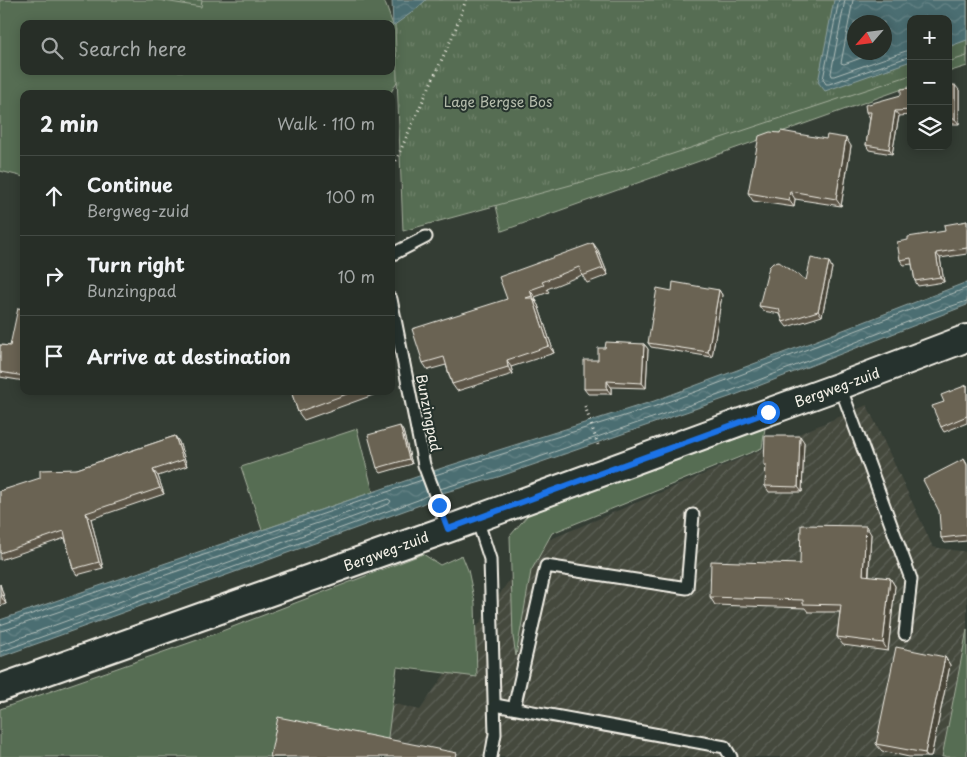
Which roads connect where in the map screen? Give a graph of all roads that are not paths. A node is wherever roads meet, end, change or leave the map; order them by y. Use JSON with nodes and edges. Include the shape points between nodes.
{"nodes":[{"id":1,"x":426,"y":237,"type":"dead end"},
{"id":2,"x":395,"y":253,"type":"edge"},
{"id":3,"x":395,"y":319,"type":"edge"},
{"id":4,"x":967,"y":338,"type":"edge"},
{"id":5,"x":840,"y":386,"type":"junction"},
{"id":6,"x":693,"y":515,"type":"dead end"},
{"id":7,"x":477,"y":518,"type":"junction"},
{"id":8,"x":448,"y":529,"type":"junction"},
{"id":9,"x":905,"y":634,"type":"dead end"},
{"id":10,"x":0,"y":688,"type":"edge"},
{"id":11,"x":494,"y":705,"type":"junction"},
{"id":12,"x":514,"y":708,"type":"junction"},
{"id":13,"x":491,"y":757,"type":"edge"},
{"id":14,"x":731,"y":757,"type":"edge"}],
"edges":[{"from":1,"to":2,"type":"lane"},
{"from":3,"to":8,"type":"lane","name":"Bunzingpad","via":[[424,465]]},
{"from":4,"to":5,"type":"street","name":"Bergweg-zuid"},
{"from":5,"to":7,"type":"street","name":"Bergweg-zuid"},
{"from":5,"to":9,"type":"lane","via":[[911,579]]},
{"from":6,"to":12,"type":"lane","via":[[687,588],[546,566]]},
{"from":7,"to":8,"type":"street","name":"Bergweg-zuid"},
{"from":7,"to":11,"type":"lane","via":[[490,559]]},
{"from":8,"to":10,"type":"street","name":"Bergweg-zuid"},
{"from":11,"to":12,"type":"lane"},
{"from":11,"to":13,"type":"lane","via":[[495,734]]},
{"from":12,"to":14,"type":"lane","via":[[725,747]]}]}
